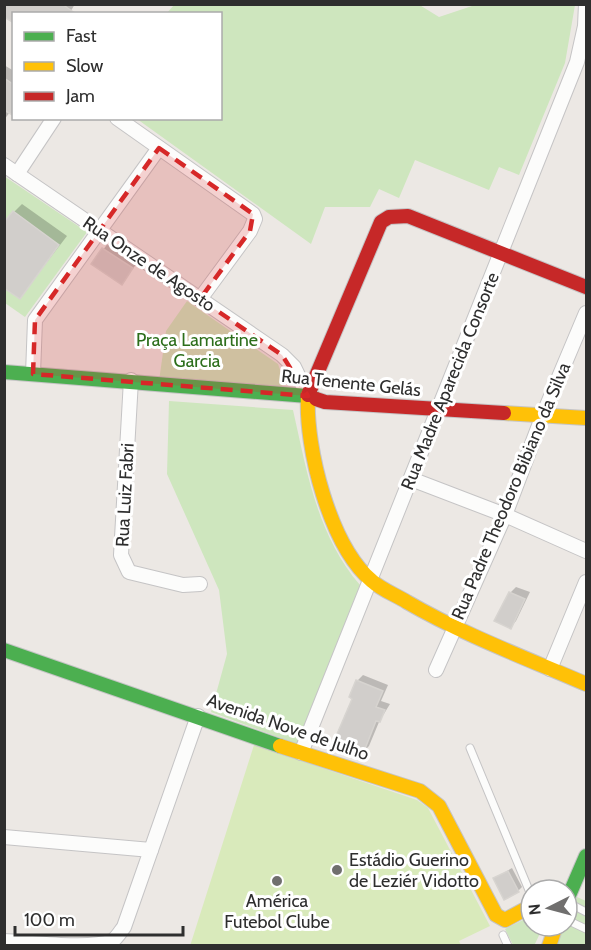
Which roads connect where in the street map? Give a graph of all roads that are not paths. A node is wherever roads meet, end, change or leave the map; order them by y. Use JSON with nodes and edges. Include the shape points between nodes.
{"nodes":[{"id":1,"x":586,"y":4,"type":"edge"},
{"id":2,"x":53,"y":120,"type":"edge"},
{"id":3,"x":120,"y":120,"type":"edge"},
{"id":4,"x":159,"y":147,"type":"junction"},
{"id":5,"x":4,"y":165,"type":"edge"},
{"id":6,"x":17,"y":174,"type":"junction"},
{"id":7,"x":99,"y":230,"type":"junction"},
{"id":8,"x":501,"y":252,"type":"junction"},
{"id":9,"x":586,"y":287,"type":"edge"},
{"id":10,"x":200,"y":299,"type":"junction"},
{"id":11,"x":586,"y":313,"type":"edge"},
{"id":12,"x":4,"y":372,"type":"edge"},
{"id":13,"x":33,"y":374,"type":"junction"},
{"id":14,"x":131,"y":380,"type":"junction"},
{"id":15,"x":308,"y":396,"type":"junction"},
{"id":16,"x":438,"y":410,"type":"junction"},
{"id":17,"x":543,"y":415,"type":"junction"},
{"id":18,"x":585,"y":419,"type":"edge"},
{"id":19,"x":411,"y":479,"type":"junction"},
{"id":20,"x":505,"y":514,"type":"junction"},
{"id":21,"x":586,"y":551,"type":"edge"},
{"id":22,"x":370,"y":580,"type":"junction"},
{"id":23,"x":586,"y":582,"type":"edge"},
{"id":24,"x":200,"y":584,"type":"dead end"},
{"id":25,"x":453,"y":628,"type":"junction"},
{"id":26,"x":4,"y":650,"type":"edge"},
{"id":27,"x":550,"y":669,"type":"junction"},
{"id":28,"x":436,"y":670,"type":"dead end"},
{"id":29,"x":586,"y":684,"type":"edge"},
{"id":30,"x":198,"y":716,"type":"junction"},
{"id":31,"x":470,"y":748,"type":"dead end"},
{"id":32,"x":301,"y":753,"type":"junction"},
{"id":33,"x":4,"y":837,"type":"edge"},
{"id":34,"x":151,"y":849,"type":"junction"},
{"id":35,"x":586,"y":856,"type":"edge"},
{"id":36,"x":524,"y":878,"type":"edge"},
{"id":37,"x":577,"y":878,"type":"edge"},
{"id":38,"x":519,"y":912,"type":"edge"},
{"id":39,"x":503,"y":934,"type":"dead end"},
{"id":40,"x":4,"y":941,"type":"edge"},
{"id":41,"x":88,"y":945,"type":"edge"},
{"id":42,"x":508,"y":945,"type":"edge"}],
"edges":[{"from":1,"to":8,"type":"street","name":"Rua Madre Aparecida Consorte","via":[[577,62]]},
{"from":2,"to":6,"type":"street"},
{"from":3,"to":4,"type":"street"},
{"from":4,"to":7,"type":"street"},
{"from":4,"to":10,"type":"street","via":[[253,214],[250,231]]},
{"from":5,"to":6,"type":"street","name":"Rua Onze de Agosto"},
{"from":6,"to":7,"type":"street","name":"Rua Onze de Agosto"},
{"from":7,"to":10,"type":"street","name":"Rua Onze de Agosto"},
{"from":7,"to":13,"type":"street","via":[[34,320]]},
{"from":8,"to":9,"type":"street"},
{"from":8,"to":15,"type":"street","via":[[408,216],[389,217],[381,222]]},
{"from":8,"to":16,"type":"street","name":"Rua Madre Aparecida Consorte"},
{"from":10,"to":15,"type":"street","name":"Rua Onze de Agosto","via":[[282,355],[294,367]]},
{"from":11,"to":17,"type":"street","name":"Rua Padre Theodoro Bibiano da Silva"},
{"from":12,"to":13,"type":"street","name":"Rua Tenente Gelás"},
{"from":13,"to":14,"type":"street","name":"Rua Tenente Gelás"},
{"from":14,"to":15,"type":"street","name":"Rua Tenente Gelás"},
{"from":14,"to":24,"type":"street","name":"Rua Luiz Fabri","via":[[121,555],[124,566],[129,572],[183,585]]},
{"from":15,"to":16,"type":"street","name":"Rua Tenente Gelás","via":[[325,402]]},
{"from":15,"to":22,"type":"street","via":[[308,417],[331,515]]},
{"from":16,"to":17,"type":"street","name":"Rua Tenente Gelás"},
{"from":16,"to":19,"type":"street","name":"Rua Madre Aparecida Consorte"},
{"from":17,"to":18,"type":"street","name":"Rua Tenente Gelás"},
{"from":17,"to":20,"type":"street","name":"Rua Padre Theodoro Bibiano da Silva"},
{"from":19,"to":20,"type":"street"},
{"from":19,"to":22,"type":"street","name":"Rua Madre Aparecida Consorte"},
{"from":20,"to":21,"type":"street"},
{"from":20,"to":25,"type":"street","name":"Rua Padre Theodoro Bibiano da Silva"},
{"from":22,"to":25,"type":"street"},
{"from":22,"to":32,"type":"street","name":"Rua Madre Aparecida Consorte"},
{"from":23,"to":27,"type":"street"},
{"from":25,"to":27,"type":"street"},
{"from":25,"to":28,"type":"street","name":"Rua Padre Theodoro Bibiano da Silva"},
{"from":26,"to":30,"type":"street","name":"Avenida Nove de Julho"},
{"from":27,"to":29,"type":"street"},
{"from":30,"to":32,"type":"street","name":"Avenida Nove de Julho"},
{"from":30,"to":34,"type":"street"},
{"from":31,"to":36,"type":"lane"},
{"from":32,"to":38,"type":"street","name":"Avenida Nove de Julho","via":[[378,776],[430,797],[449,824],[496,915],[505,920]]},
{"from":33,"to":34,"type":"street"},
{"from":34,"to":41,"type":"street","via":[[124,927],[115,939]]},
{"from":35,"to":37,"type":"street"},
{"from":39,"to":42,"type":"lane"},
{"from":40,"to":41,"type":"street"}]}
